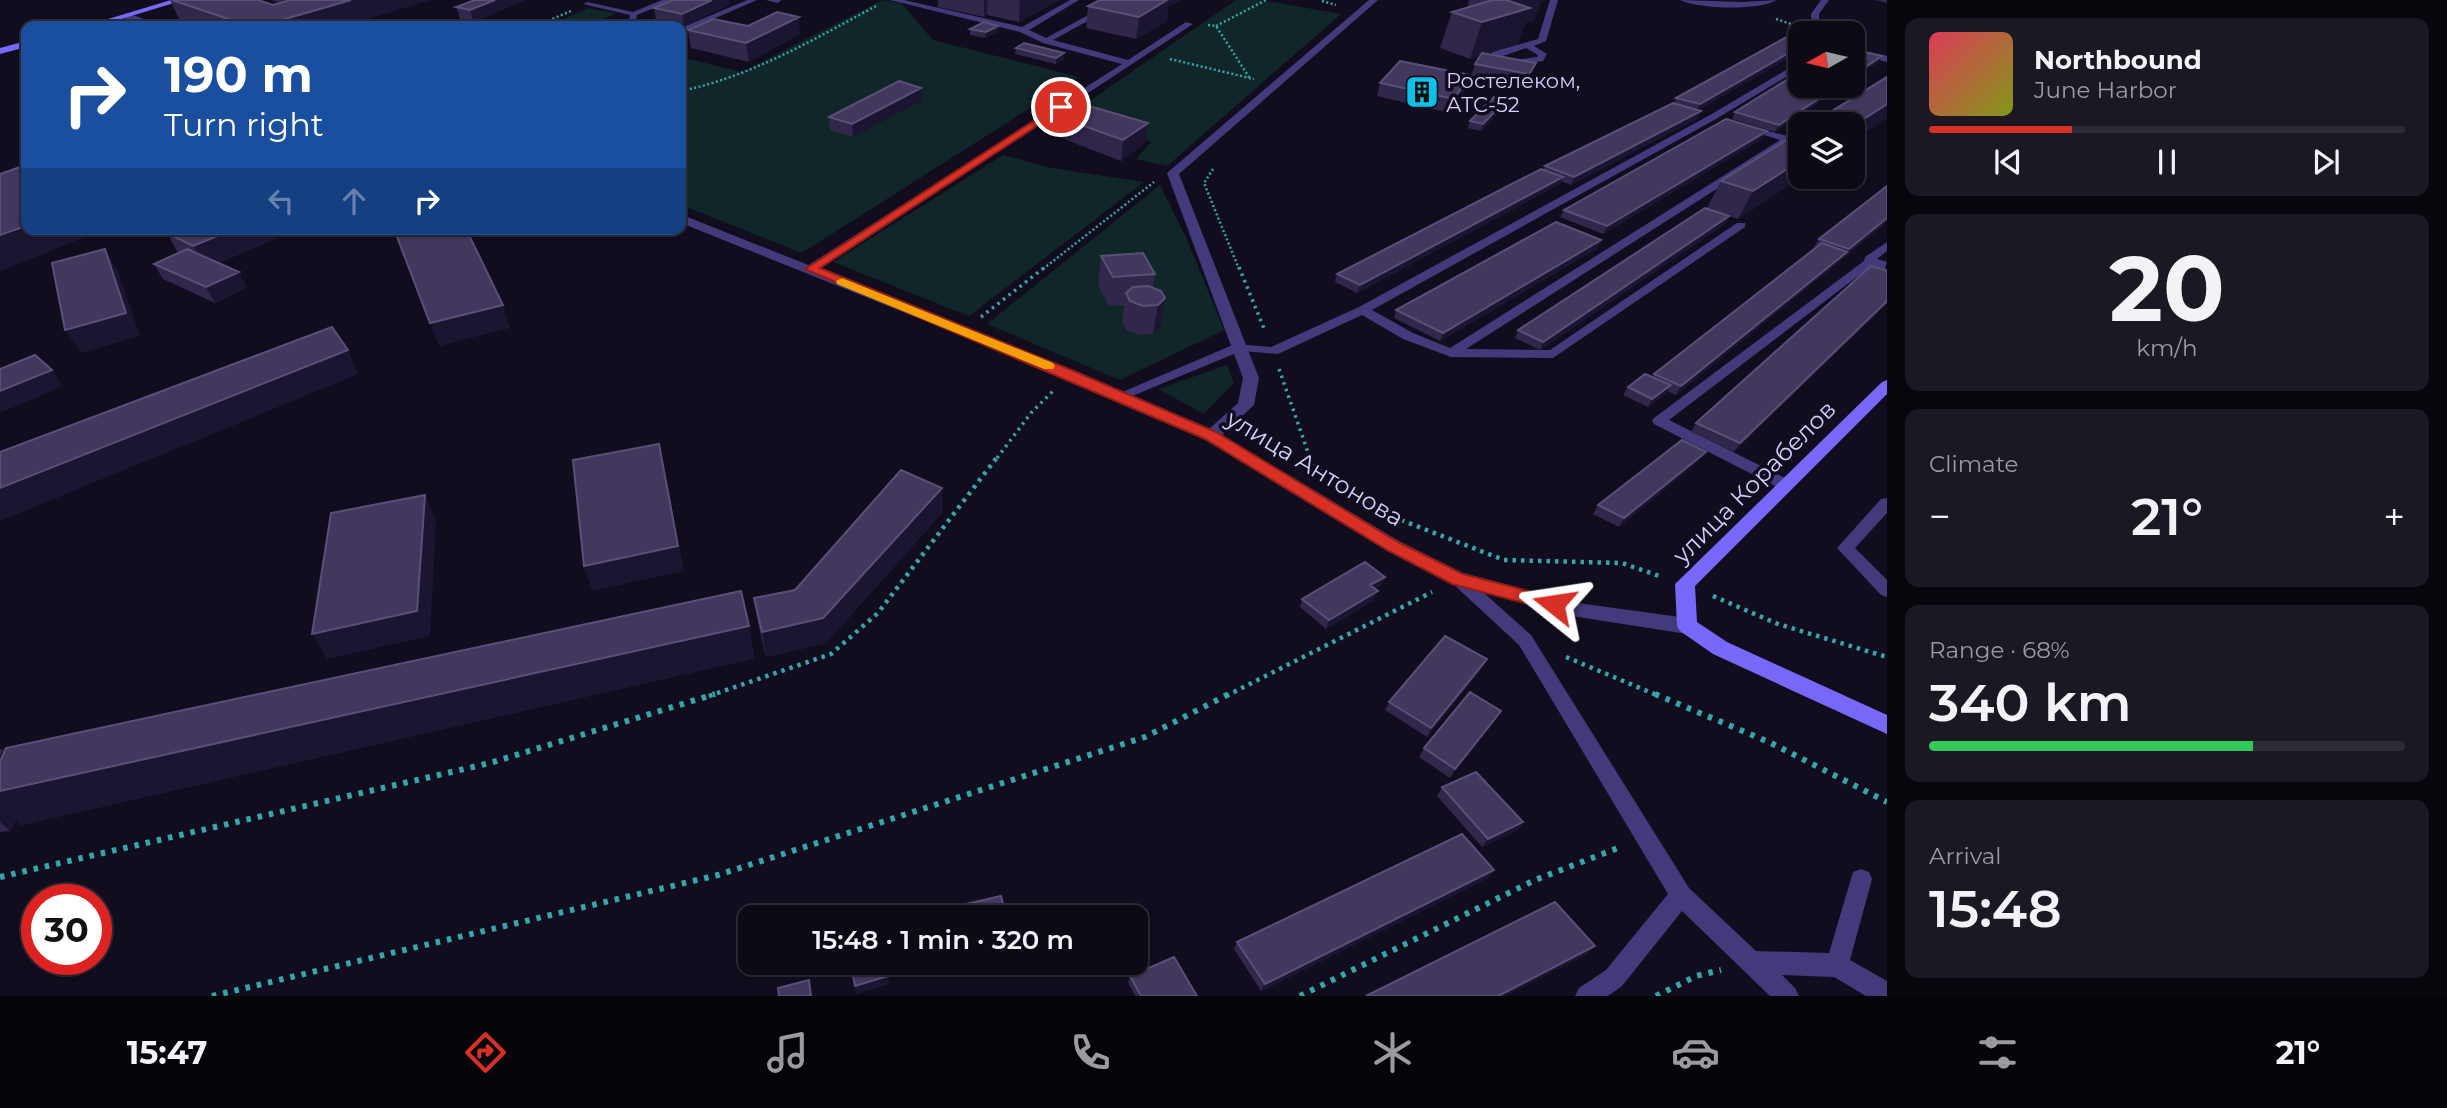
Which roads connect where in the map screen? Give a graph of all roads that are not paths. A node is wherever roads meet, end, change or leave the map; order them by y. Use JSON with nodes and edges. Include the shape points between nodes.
{"nodes":[{"id":1,"x":180,"y":0,"type":"edge"},
{"id":2,"x":669,"y":0,"type":"edge"},
{"id":3,"x":753,"y":0,"type":"edge"},
{"id":4,"x":894,"y":0,"type":"edge"},
{"id":5,"x":1075,"y":0,"type":"edge"},
{"id":6,"x":1122,"y":0,"type":"edge"},
{"id":7,"x":1374,"y":0,"type":"edge"},
{"id":8,"x":1554,"y":0,"type":"edge"},
{"id":9,"x":1684,"y":0,"type":"edge"},
{"id":10,"x":1759,"y":0,"type":"edge"},
{"id":11,"x":1825,"y":0,"type":"edge"},
{"id":12,"x":907,"y":1,"type":"edge"},
{"id":13,"x":1772,"y":1,"type":"edge"},
{"id":14,"x":587,"y":4,"type":"dead end"},
{"id":15,"x":723,"y":13,"type":"junction"},
{"id":16,"x":634,"y":14,"type":"junction"},
{"id":17,"x":733,"y":15,"type":"dead end"},
{"id":18,"x":126,"y":16,"type":"junction"},
{"id":19,"x":108,"y":21,"type":"edge"},
{"id":20,"x":142,"y":21,"type":"edge"},
{"id":21,"x":636,"y":21,"type":"edge"},
{"id":22,"x":1816,"y":21,"type":"edge"},
{"id":23,"x":1189,"y":24,"type":"road end"},
{"id":24,"x":686,"y":29,"type":"edge"},
{"id":25,"x":1023,"y":30,"type":"junction"},
{"id":26,"x":1046,"y":41,"type":"junction"},
{"id":27,"x":1866,"y":43,"type":"edge"},
{"id":28,"x":21,"y":45,"type":"edge"},
{"id":29,"x":1878,"y":45,"type":"road end"},
{"id":30,"x":1528,"y":46,"type":"junction"},
{"id":31,"x":0,"y":51,"type":"edge"},
{"id":32,"x":1866,"y":53,"type":"edge"},
{"id":33,"x":1887,"y":59,"type":"edge"},
{"id":34,"x":1129,"y":62,"type":"junction"},
{"id":35,"x":1788,"y":72,"type":"edge"},
{"id":36,"x":1713,"y":117,"type":"junction"},
{"id":37,"x":1725,"y":120,"type":"edge"},
{"id":38,"x":1738,"y":124,"type":"edge"},
{"id":39,"x":1788,"y":139,"type":"joint"},
{"id":40,"x":686,"y":221,"type":"edge"},
{"id":41,"x":1741,"y":225,"type":"dead end"},
{"id":42,"x":1887,"y":245,"type":"edge"},
{"id":43,"x":1887,"y":267,"type":"edge"},
{"id":44,"x":811,"y":269,"type":"junction"},
{"id":45,"x":1887,"y":273,"type":"edge"},
{"id":46,"x":1363,"y":310,"type":"junction"},
{"id":47,"x":1240,"y":347,"type":"junction"},
{"id":48,"x":1451,"y":353,"type":"junction"},
{"id":49,"x":1887,"y":385,"type":"edge"},
{"id":50,"x":1120,"y":396,"type":"junction"},
{"id":51,"x":1210,"y":436,"type":"junction"},
{"id":52,"x":1784,"y":484,"type":"junction"},
{"id":53,"x":1887,"y":503,"type":"edge"},
{"id":54,"x":1458,"y":579,"type":"junction"},
{"id":55,"x":1887,"y":591,"type":"edge"},
{"id":56,"x":1687,"y":626,"type":"junction"},
{"id":57,"x":1887,"y":725,"type":"edge"},
{"id":58,"x":1861,"y":879,"type":"dead end"},
{"id":59,"x":1681,"y":895,"type":"junction"},
{"id":60,"x":1749,"y":962,"type":"junction"},
{"id":61,"x":1837,"y":965,"type":"junction"},
{"id":62,"x":1887,"y":995,"type":"edge"},
{"id":63,"x":1587,"y":996,"type":"edge"},
{"id":64,"x":1787,"y":996,"type":"edge"}],
"edges":[{"from":1,"to":18,"type":"street"},
{"from":2,"to":16,"type":"lane"},
{"from":3,"to":15,"type":"lane"},
{"from":4,"to":12,"type":"lane"},
{"from":5,"to":25,"type":"lane"},
{"from":6,"to":26,"type":"lane"},
{"from":7,"to":47,"type":"street","via":[[1173,173]]},
{"from":8,"to":30,"type":"lane","via":[[1542,41]]},
{"from":9,"to":13,"type":"lane","via":[[1723,5]]},
{"from":10,"to":13,"type":"lane"},
{"from":11,"to":22,"type":"lane","via":[[1815,14]]},
{"from":12,"to":25,"type":"lane"},
{"from":14,"to":16,"type":"lane"},
{"from":15,"to":17,"type":"lane"},
{"from":15,"to":24,"type":"lane"},
{"from":16,"to":21,"type":"lane","via":[[632,20]]},
{"from":18,"to":19,"type":"street"},
{"from":18,"to":20,"type":"street"},
{"from":23,"to":34,"type":"lane"},
{"from":25,"to":26,"type":"lane"},
{"from":26,"to":34,"type":"lane"},
{"from":27,"to":29,"type":"lane"},
{"from":28,"to":31,"type":"street"},
{"from":30,"to":30,"type":"lane","via":[[1543,54],[1541,59],[1526,63],[1492,59],[1495,54]]},
{"from":32,"to":33,"type":"lane"},
{"from":34,"to":44,"type":"lane"},
{"from":35,"to":36,"type":"lane"},
{"from":36,"to":37,"type":"lane"},
{"from":36,"to":46,"type":"lane"},
{"from":38,"to":39,"type":"lane"},
{"from":39,"to":48,"type":"lane"},
{"from":40,"to":44,"type":"street","name":"улица Антонова"},
{"from":41,"to":48,"type":"lane","via":[[1553,354]]},
{"from":42,"to":43,"type":"lane","via":[[1869,260]]},
{"from":44,"to":50,"type":"street","name":"улица Антонова"},
{"from":45,"to":52,"type":"lane","via":[[1864,265],[1659,421]]},
{"from":46,"to":47,"type":"lane","via":[[1273,351]]},
{"from":46,"to":48,"type":"lane","via":[[1408,336]]},
{"from":47,"to":50,"type":"lane"},
{"from":47,"to":51,"type":"street","via":[[1251,377],[1246,405]]},
{"from":49,"to":52,"type":"street","name":"улица Корабелов"},
{"from":50,"to":51,"type":"street","name":"улица Антонова"},
{"from":51,"to":54,"type":"street","name":"улица Антонова","via":[[1392,546]]},
{"from":52,"to":56,"type":"street","name":"улица Корабелов","via":[[1685,584]]},
{"from":53,"to":55,"type":"lane","via":[[1845,548]]},
{"from":54,"to":56,"type":"street","name":"улица Антонова","via":[[1578,610]]},
{"from":54,"to":59,"type":"lane","via":[[1525,640]]},
{"from":56,"to":57,"type":"street","name":"улица Антонова","via":[[1720,648]]},
{"from":58,"to":61,"type":"lane"},
{"from":59,"to":60,"type":"lane"},
{"from":59,"to":63,"type":"lane","via":[[1614,978]]},
{"from":60,"to":61,"type":"lane"},
{"from":60,"to":64,"type":"lane"},
{"from":61,"to":62,"type":"lane"}]}
